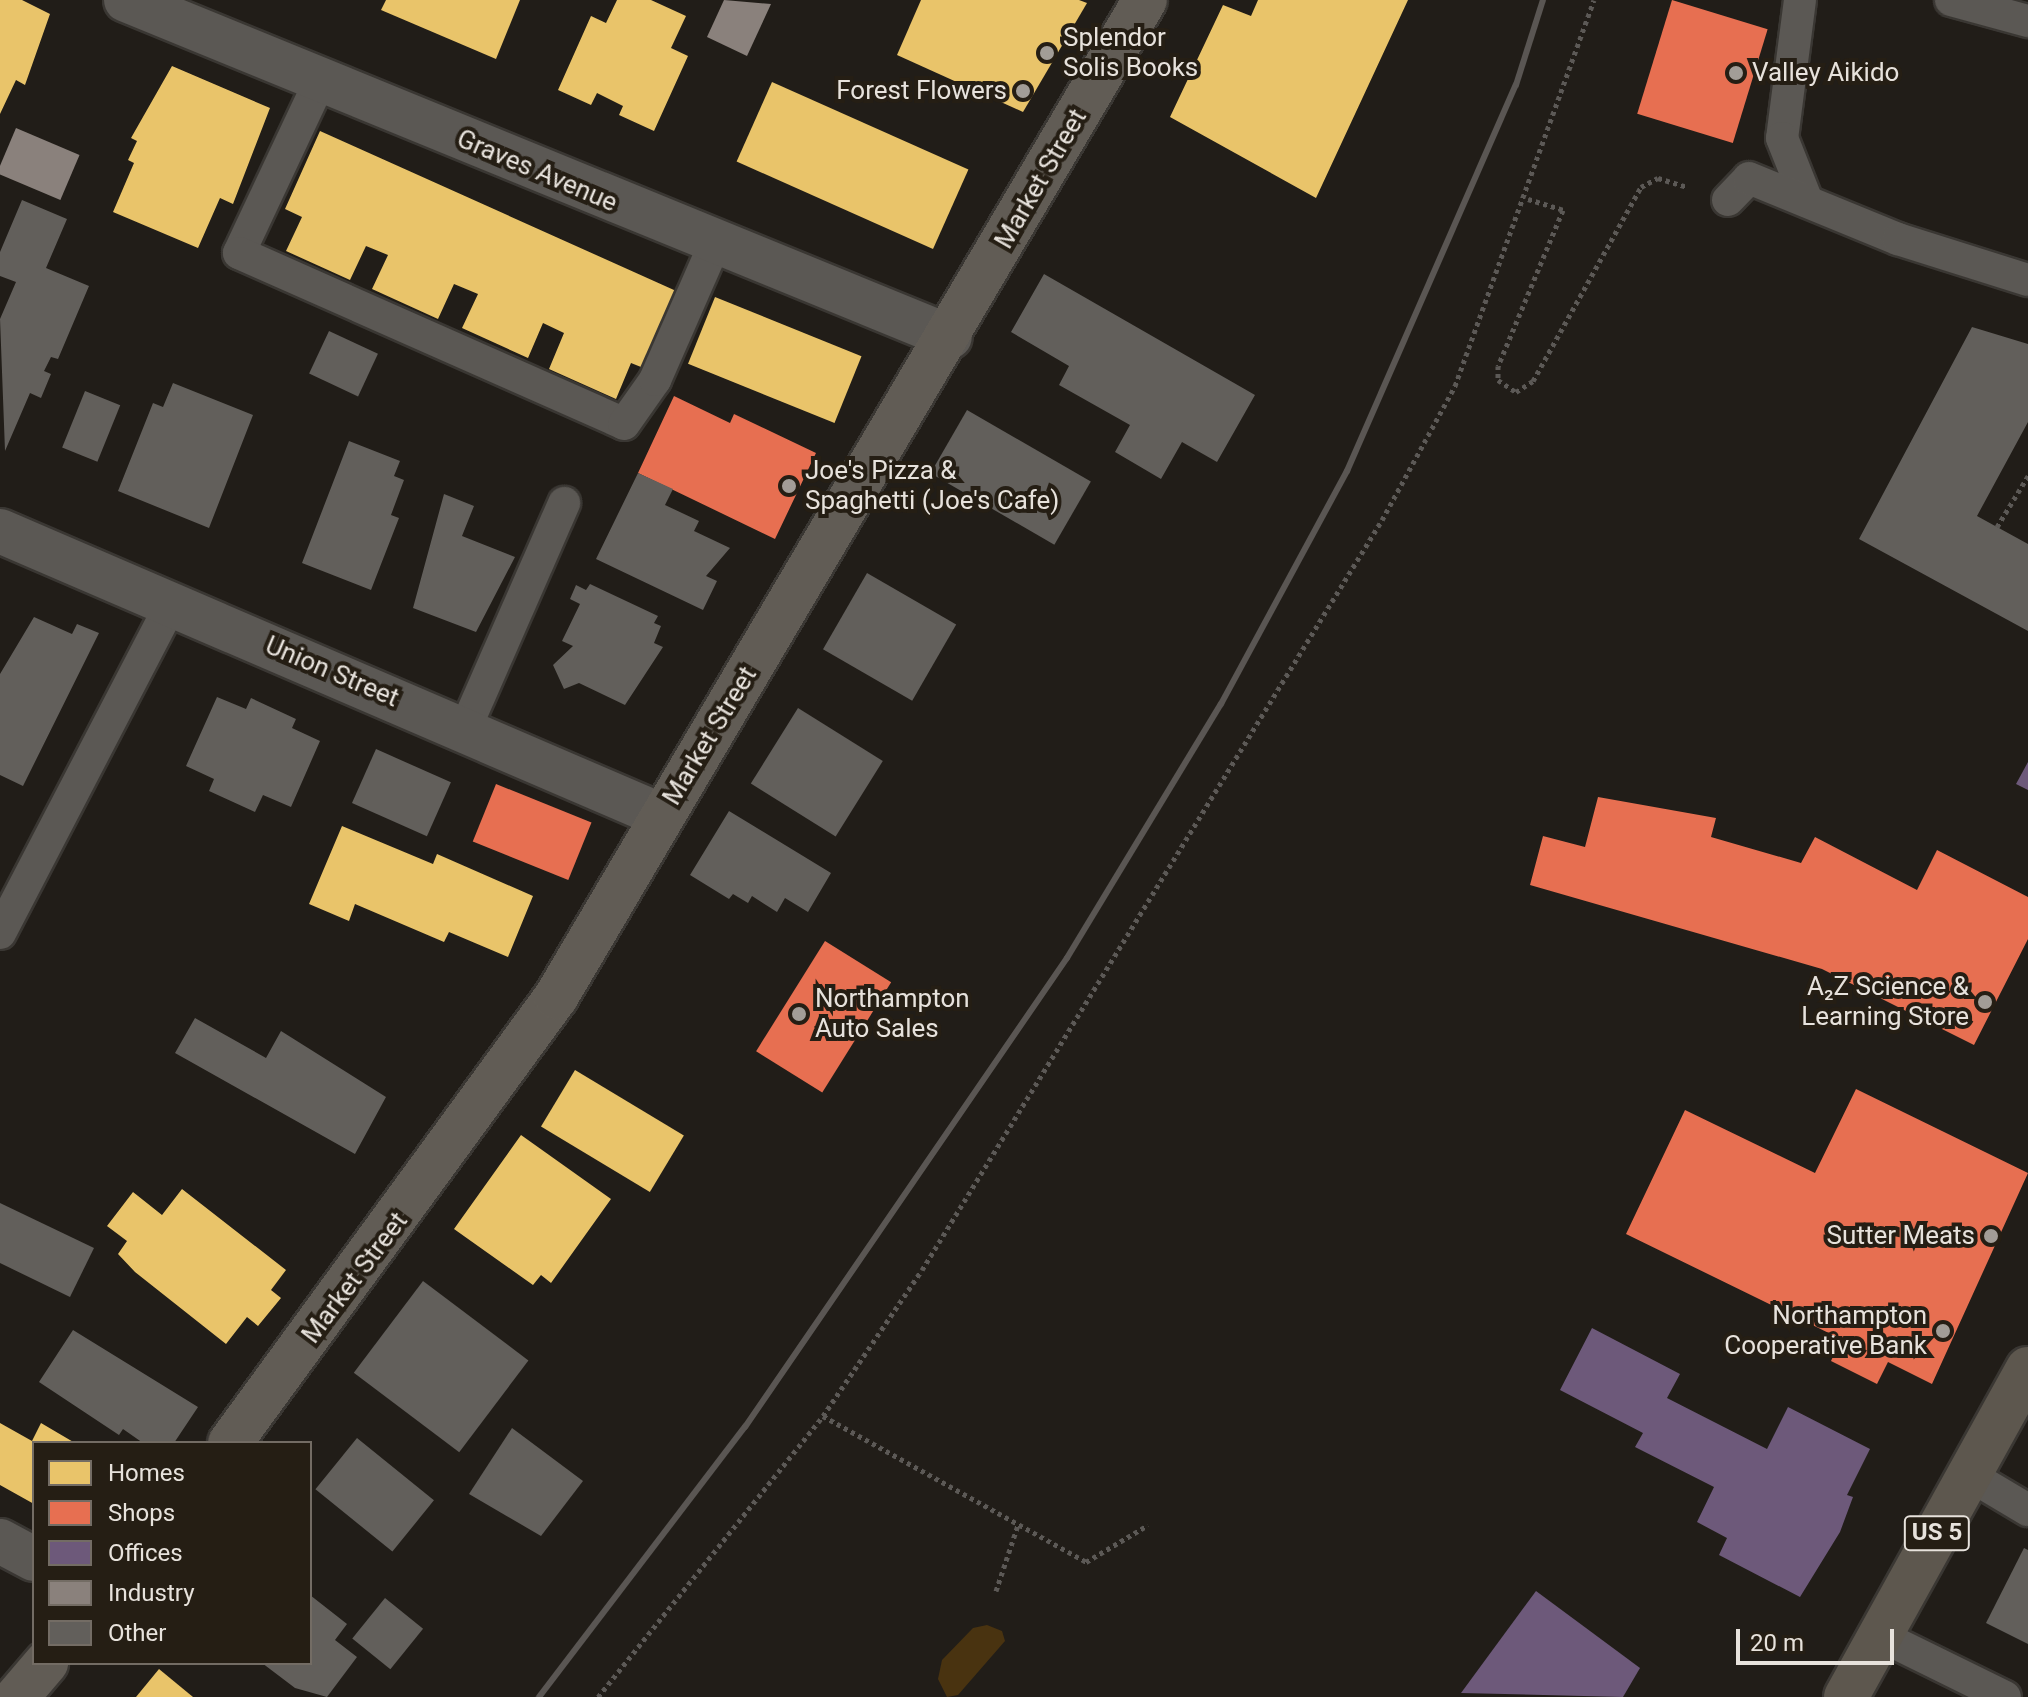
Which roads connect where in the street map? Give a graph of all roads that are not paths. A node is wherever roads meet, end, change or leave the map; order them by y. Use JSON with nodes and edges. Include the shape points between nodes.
{"nodes":[{"id":1,"x":126,"y":0,"type":"edge"},
{"id":2,"x":1145,"y":0,"type":"edge"},
{"id":3,"x":1800,"y":0,"type":"edge"},
{"id":4,"x":1951,"y":0,"type":"edge"},
{"id":5,"x":2028,"y":21,"type":"edge"},
{"id":6,"x":320,"y":81,"type":"junction"},
{"id":7,"x":1728,"y":200,"type":"road end"},
{"id":8,"x":1807,"y":201,"type":"junction"},
{"id":9,"x":715,"y":243,"type":"junction"},
{"id":10,"x":2028,"y":280,"type":"edge"},
{"id":11,"x":950,"y":337,"type":"junction"},
{"id":12,"x":564,"y":503,"type":"dead end"},
{"id":13,"x":0,"y":531,"type":"edge"},
{"id":14,"x":172,"y":602,"type":"junction"},
{"id":15,"x":465,"y":729,"type":"junction"},
{"id":16,"x":662,"y":816,"type":"junction"},
{"id":17,"x":0,"y":933,"type":"edge"},
{"id":18,"x":2028,"y":1369,"type":"edge"},
{"id":19,"x":231,"y":1441,"type":"edge"},
{"id":20,"x":1969,"y":1475,"type":"junction"},
{"id":21,"x":2028,"y":1510,"type":"edge"},
{"id":22,"x":0,"y":1541,"type":"edge"},
{"id":23,"x":32,"y":1558,"type":"edge"},
{"id":24,"x":1881,"y":1636,"type":"junction"},
{"id":25,"x":44,"y":1665,"type":"edge"},
{"id":26,"x":2028,"y":1685,"type":"edge"},
{"id":27,"x":17,"y":1697,"type":"edge"},
{"id":28,"x":1846,"y":1697,"type":"edge"},
{"id":29,"x":2005,"y":1697,"type":"edge"},
{"id":30,"x":2021,"y":1697,"type":"edge"}],
"edges":[{"from":1,"to":6,"type":"street","name":"Graves Avenue"},
{"from":2,"to":11,"type":"street","name":"Market Street"},
{"from":3,"to":8,"type":"lane","via":[[1782,138]]},
{"from":4,"to":5,"type":"lane"},
{"from":6,"to":9,"type":"street","name":"Graves Avenue"},
{"from":6,"to":9,"type":"lane","via":[[239,253],[624,424],[655,380]]},
{"from":7,"to":8,"type":"lane","via":[[1749,178]]},
{"from":8,"to":10,"type":"lane","via":[[1898,239]]},
{"from":9,"to":11,"type":"street","name":"Graves Avenue"},
{"from":11,"to":16,"type":"street","name":"Market Street"},
{"from":12,"to":15,"type":"lane"},
{"from":13,"to":14,"type":"street","name":"Union Street"},
{"from":14,"to":15,"type":"street","name":"Union Street"},
{"from":14,"to":17,"type":"lane"},
{"from":15,"to":16,"type":"street","name":"Union Street"},
{"from":16,"to":19,"type":"street","name":"Market Street","via":[[507,1071]]},
{"from":18,"to":20,"type":"main road","number":"US 5"},
{"from":20,"to":21,"type":"lane"},
{"from":20,"to":24,"type":"main road","number":"US 5"},
{"from":22,"to":23,"type":"street"},
{"from":24,"to":28,"type":"main road","number":"US 5"},
{"from":24,"to":29,"type":"lane"},
{"from":25,"to":27,"type":"street"},
{"from":26,"to":30,"type":"lane"}]}
